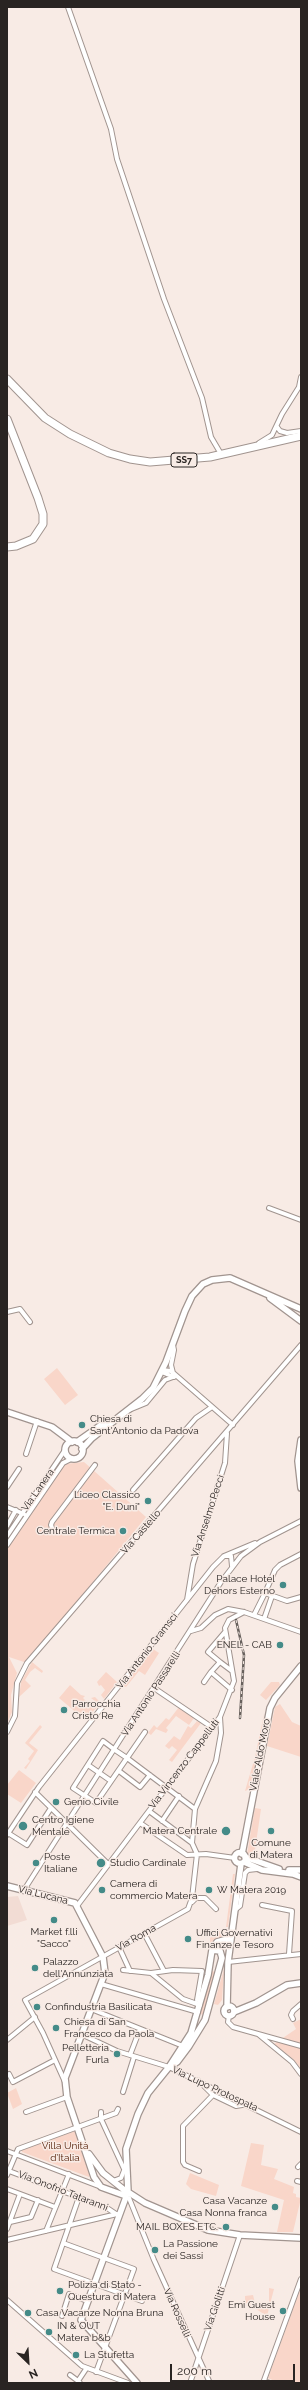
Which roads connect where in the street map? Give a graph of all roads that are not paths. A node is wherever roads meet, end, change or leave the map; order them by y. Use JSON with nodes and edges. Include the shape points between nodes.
{"nodes":[{"id":1,"x":68,"y":7,"type":"edge"},
{"id":2,"x":301,"y":377,"type":"edge"},
{"id":3,"x":7,"y":379,"type":"edge"},
{"id":4,"x":7,"y":419,"type":"edge"},
{"id":5,"x":277,"y":427,"type":"junction"},
{"id":6,"x":301,"y":431,"type":"edge"},
{"id":7,"x":301,"y":436,"type":"edge"},
{"id":8,"x":246,"y":449,"type":"junction"},
{"id":9,"x":221,"y":454,"type":"junction"},
{"id":10,"x":7,"y":547,"type":"edge"},
{"id":11,"x":269,"y":1208,"type":"dead end"},
{"id":12,"x":301,"y":1220,"type":"edge"},
{"id":13,"x":262,"y":1292,"type":"junction"},
{"id":14,"x":301,"y":1309,"type":"edge"},
{"id":15,"x":7,"y":1312,"type":"edge"},
{"id":16,"x":301,"y":1320,"type":"edge"},
{"id":17,"x":30,"y":1322,"type":"dead end"},
{"id":18,"x":173,"y":1344,"type":"junction"},
{"id":19,"x":301,"y":1345,"type":"edge"},
{"id":20,"x":162,"y":1370,"type":"junction"},
{"id":21,"x":174,"y":1375,"type":"junction"},
{"id":22,"x":212,"y":1408,"type":"junction"},
{"id":23,"x":126,"y":1411,"type":"junction"},
{"id":24,"x":7,"y":1412,"type":"edge"},
{"id":25,"x":115,"y":1418,"type":"junction"},
{"id":26,"x":225,"y":1418,"type":"junction"},
{"id":27,"x":38,"y":1421,"type":"junction"},
{"id":28,"x":233,"y":1425,"type":"junction"},
{"id":29,"x":227,"y":1431,"type":"junction"},
{"id":30,"x":58,"y":1432,"type":"junction"},
{"id":31,"x":301,"y":1440,"type":"edge"},
{"id":32,"x":75,"y":1442,"type":"junction"},
{"id":33,"x":65,"y":1449,"type":"junction"},
{"id":34,"x":82,"y":1449,"type":"junction"},
{"id":35,"x":26,"y":1454,"type":"dead end"},
{"id":36,"x":70,"y":1459,"type":"junction"},
{"id":37,"x":95,"y":1465,"type":"dead end"},
{"id":38,"x":19,"y":1469,"type":"dead end"},
{"id":39,"x":298,"y":1475,"type":"junction"},
{"id":40,"x":301,"y":1482,"type":"edge"},
{"id":41,"x":7,"y":1487,"type":"edge"},
{"id":42,"x":301,"y":1488,"type":"edge"},
{"id":43,"x":133,"y":1490,"type":"dead end"},
{"id":44,"x":7,"y":1507,"type":"edge"},
{"id":45,"x":16,"y":1510,"type":"junction"},
{"id":46,"x":23,"y":1512,"type":"junction"},
{"id":47,"x":26,"y":1518,"type":"junction"},
{"id":48,"x":301,"y":1521,"type":"edge"},
{"id":49,"x":7,"y":1523,"type":"edge"},
{"id":50,"x":12,"y":1529,"type":"junction"},
{"id":51,"x":17,"y":1530,"type":"junction"},
{"id":52,"x":53,"y":1531,"type":"dead end"},
{"id":53,"x":7,"y":1536,"type":"edge"},
{"id":54,"x":260,"y":1542,"type":"junction"},
{"id":55,"x":7,"y":1544,"type":"edge"},
{"id":56,"x":237,"y":1550,"type":"junction"},
{"id":57,"x":301,"y":1554,"type":"edge"},
{"id":58,"x":224,"y":1556,"type":"junction"},
{"id":59,"x":231,"y":1556,"type":"junction"},
{"id":60,"x":241,"y":1556,"type":"junction"},
{"id":61,"x":232,"y":1567,"type":"junction"},
{"id":62,"x":265,"y":1594,"type":"junction"},
{"id":63,"x":272,"y":1596,"type":"junction"},
{"id":64,"x":301,"y":1597,"type":"edge"},
{"id":65,"x":186,"y":1601,"type":"junction"},
{"id":66,"x":244,"y":1612,"type":"junction"},
{"id":67,"x":254,"y":1616,"type":"junction"},
{"id":68,"x":264,"y":1619,"type":"junction"},
{"id":69,"x":191,"y":1631,"type":"junction"},
{"id":70,"x":225,"y":1632,"type":"junction"},
{"id":71,"x":301,"y":1632,"type":"edge"},
{"id":72,"x":220,"y":1662,"type":"junction"},
{"id":73,"x":301,"y":1666,"type":"edge"},
{"id":74,"x":212,"y":1672,"type":"junction"},
{"id":75,"x":232,"y":1672,"type":"junction"},
{"id":76,"x":204,"y":1682,"type":"dead end"},
{"id":77,"x":154,"y":1688,"type":"junction"},
{"id":78,"x":232,"y":1690,"type":"junction"},
{"id":79,"x":220,"y":1717,"type":"junction"},
{"id":80,"x":213,"y":1728,"type":"junction"},
{"id":81,"x":7,"y":1732,"type":"edge"},
{"id":82,"x":145,"y":1732,"type":"dead end"},
{"id":83,"x":115,"y":1750,"type":"junction"},
{"id":84,"x":127,"y":1758,"type":"junction"},
{"id":85,"x":88,"y":1765,"type":"junction"},
{"id":86,"x":118,"y":1771,"type":"junction"},
{"id":87,"x":100,"y":1774,"type":"junction"},
{"id":88,"x":150,"y":1775,"type":"junction"},
{"id":89,"x":111,"y":1781,"type":"junction"},
{"id":90,"x":167,"y":1788,"type":"junction"},
{"id":91,"x":35,"y":1792,"type":"junction"},
{"id":92,"x":85,"y":1796,"type":"junction"},
{"id":93,"x":179,"y":1796,"type":"junction"},
{"id":94,"x":51,"y":1808,"type":"junction"},
{"id":95,"x":195,"y":1809,"type":"junction"},
{"id":96,"x":149,"y":1811,"type":"junction"},
{"id":97,"x":162,"y":1821,"type":"junction"},
{"id":98,"x":67,"y":1823,"type":"junction"},
{"id":99,"x":140,"y":1823,"type":"junction"},
{"id":100,"x":8,"y":1834,"type":"edge"},
{"id":101,"x":192,"y":1843,"type":"junction"},
{"id":102,"x":197,"y":1854,"type":"junction"},
{"id":103,"x":235,"y":1858,"type":"joint"},
{"id":104,"x":243,"y":1859,"type":"junction"},
{"id":105,"x":108,"y":1864,"type":"junction"},
{"id":106,"x":262,"y":1870,"type":"junction"},
{"id":107,"x":301,"y":1870,"type":"edge"},
{"id":108,"x":301,"y":1874,"type":"edge"},
{"id":109,"x":301,"y":1877,"type":"edge"},
{"id":110,"x":7,"y":1886,"type":"edge"},
{"id":111,"x":24,"y":1890,"type":"junction"},
{"id":112,"x":262,"y":1905,"type":"dead end"},
{"id":113,"x":77,"y":1906,"type":"junction"},
{"id":114,"x":190,"y":1906,"type":"junction"},
{"id":115,"x":216,"y":1909,"type":"dead end"},
{"id":116,"x":235,"y":1910,"type":"junction"},
{"id":117,"x":144,"y":1934,"type":"junction"},
{"id":118,"x":231,"y":1938,"type":"junction"},
{"id":119,"x":119,"y":1947,"type":"junction"},
{"id":120,"x":212,"y":1950,"type":"junction"},
{"id":121,"x":230,"y":1952,"type":"junction"},
{"id":122,"x":288,"y":1954,"type":"junction"},
{"id":123,"x":301,"y":1954,"type":"edge"},
{"id":124,"x":102,"y":1957,"type":"junction"},
{"id":125,"x":222,"y":1958,"type":"junction"},
{"id":126,"x":228,"y":1964,"type":"junction"},
{"id":127,"x":218,"y":1969,"type":"junction"},
{"id":128,"x":123,"y":1970,"type":"dead end"},
{"id":129,"x":130,"y":1971,"type":"junction"},
{"id":130,"x":164,"y":1971,"type":"junction"},
{"id":131,"x":151,"y":1973,"type":"junction"},
{"id":132,"x":301,"y":1983,"type":"edge"},
{"id":133,"x":101,"y":1984,"type":"junction"},
{"id":134,"x":183,"y":1999,"type":"junction"},
{"id":135,"x":198,"y":2003,"type":"junction"},
{"id":136,"x":301,"y":2004,"type":"edge"},
{"id":137,"x":181,"y":2007,"type":"junction"},
{"id":138,"x":91,"y":2009,"type":"junction"},
{"id":139,"x":199,"y":2012,"type":"junction"},
{"id":140,"x":232,"y":2014,"type":"junction"},
{"id":141,"x":35,"y":2017,"type":"junction"},
{"id":142,"x":293,"y":2019,"type":"dead end"},
{"id":143,"x":140,"y":2029,"type":"junction"},
{"id":144,"x":258,"y":2033,"type":"junction"},
{"id":145,"x":81,"y":2034,"type":"junction"},
{"id":146,"x":7,"y":2040,"type":"edge"},
{"id":147,"x":183,"y":2046,"type":"junction"},
{"id":148,"x":301,"y":2046,"type":"edge"},
{"id":149,"x":132,"y":2056,"type":"junction"},
{"id":150,"x":55,"y":2060,"type":"junction"},
{"id":151,"x":169,"y":2067,"type":"junction"},
{"id":152,"x":301,"y":2074,"type":"edge"},
{"id":153,"x":7,"y":2075,"type":"edge"},
{"id":154,"x":198,"y":2080,"type":"junction"},
{"id":155,"x":66,"y":2081,"type":"junction"},
{"id":156,"x":123,"y":2092,"type":"dead end"},
{"id":157,"x":213,"y":2094,"type":"junction"},
{"id":158,"x":67,"y":2097,"type":"junction"},
{"id":159,"x":248,"y":2104,"type":"junction"},
{"id":160,"x":118,"y":2109,"type":"dead end"},
{"id":161,"x":26,"y":2112,"type":"dead end"},
{"id":162,"x":101,"y":2112,"type":"dead end"},
{"id":163,"x":101,"y":2119,"type":"junction"},
{"id":164,"x":78,"y":2127,"type":"junction"},
{"id":165,"x":301,"y":2132,"type":"edge"},
{"id":166,"x":7,"y":2151,"type":"edge"},
{"id":167,"x":86,"y":2151,"type":"junction"},
{"id":168,"x":15,"y":2154,"type":"junction"},
{"id":169,"x":125,"y":2166,"type":"junction"},
{"id":170,"x":8,"y":2170,"type":"edge"},
{"id":171,"x":199,"y":2171,"type":"dead end"},
{"id":172,"x":69,"y":2174,"type":"junction"},
{"id":173,"x":111,"y":2181,"type":"junction"},
{"id":174,"x":101,"y":2187,"type":"junction"},
{"id":175,"x":7,"y":2189,"type":"edge"},
{"id":176,"x":62,"y":2190,"type":"junction"},
{"id":177,"x":20,"y":2194,"type":"junction"},
{"id":178,"x":128,"y":2195,"type":"junction"},
{"id":179,"x":79,"y":2197,"type":"junction"},
{"id":180,"x":38,"y":2200,"type":"junction"},
{"id":181,"x":56,"y":2207,"type":"junction"},
{"id":182,"x":118,"y":2213,"type":"junction"},
{"id":183,"x":10,"y":2222,"type":"junction"},
{"id":184,"x":68,"y":2225,"type":"junction"},
{"id":185,"x":7,"y":2229,"type":"edge"},
{"id":186,"x":46,"y":2231,"type":"junction"},
{"id":187,"x":240,"y":2235,"type":"junction"},
{"id":188,"x":301,"y":2238,"type":"edge"},
{"id":189,"x":7,"y":2239,"type":"edge"},
{"id":190,"x":62,"y":2243,"type":"junction"},
{"id":191,"x":103,"y":2258,"type":"junction"},
{"id":192,"x":301,"y":2279,"type":"edge"},
{"id":193,"x":94,"y":2284,"type":"junction"},
{"id":194,"x":126,"y":2296,"type":"junction"},
{"id":195,"x":7,"y":2300,"type":"edge"},
{"id":196,"x":87,"y":2301,"type":"junction"},
{"id":197,"x":142,"y":2301,"type":"dead end"},
{"id":198,"x":62,"y":2316,"type":"dead end"},
{"id":199,"x":106,"y":2347,"type":"junction"},
{"id":200,"x":198,"y":2360,"type":"junction"},
{"id":201,"x":86,"y":2369,"type":"junction"},
{"id":202,"x":96,"y":2372,"type":"junction"},
{"id":203,"x":70,"y":2375,"type":"dead end"},
{"id":204,"x":133,"y":2376,"type":"junction"},
{"id":205,"x":116,"y":2381,"type":"edge"},
{"id":206,"x":79,"y":2382,"type":"edge"},
{"id":207,"x":263,"y":2382,"type":"edge"},
{"id":208,"x":128,"y":2383,"type":"edge"},
{"id":209,"x":131,"y":2383,"type":"edge"},
{"id":210,"x":137,"y":2383,"type":"edge"},
{"id":211,"x":190,"y":2383,"type":"edge"},
{"id":212,"x":210,"y":2383,"type":"edge"},
{"id":213,"x":270,"y":2383,"type":"edge"}],
"edges":[{"from":1,"to":9,"type":"street","via":[[111,130],[116,155],[143,237],[202,398],[212,437]]},
{"from":2,"to":5,"type":"street","via":[[299,387]]},
{"from":3,"to":9,"type":"highway","number":"SS7","via":[[45,418],[70,434],[109,453],[150,462]]},
{"from":4,"to":10,"type":"highway","via":[[38,498],[43,519],[39,533],[33,539]]},
{"from":5,"to":6,"type":"street","via":[[287,433]]},
{"from":5,"to":8,"type":"street","via":[[269,439]]},
{"from":7,"to":8,"type":"highway","number":"SS7"},
{"from":8,"to":9,"type":"highway","number":"SS7"},
{"from":11,"to":12,"type":"street"},
{"from":13,"to":14,"type":"street"},
{"from":13,"to":16,"type":"street"},
{"from":13,"to":18,"type":"street","via":[[230,1278],[202,1284],[192,1296]]},
{"from":15,"to":17,"type":"street","via":[[20,1309]]},
{"from":18,"to":20,"type":"street"},
{"from":18,"to":21,"type":"street","via":[[171,1365]]},
{"from":19,"to":28,"type":"street","name":"Via Castello"},
{"from":20,"to":21,"type":"street","via":[[167,1369]]},
{"from":20,"to":23,"type":"street","via":[[150,1392]]},
{"from":21,"to":22,"type":"street"},
{"from":21,"to":23,"type":"street","via":[[165,1380],[146,1403]]},
{"from":22,"to":26,"type":"street"},
{"from":22,"to":43,"type":"street","via":[[196,1418]]},
{"from":23,"to":25,"type":"street"},
{"from":24,"to":27,"type":"street"},
{"from":25,"to":32,"type":"street"},
{"from":25,"to":34,"type":"street"},
{"from":26,"to":28,"type":"street"},
{"from":26,"to":29,"type":"street","name":"Via Anselmo Pecci"},
{"from":27,"to":30,"type":"street"},
{"from":27,"to":35,"type":"street"},
{"from":28,"to":29,"type":"street","name":"Via Castello"},
{"from":29,"to":65,"type":"street","name":"Via Anselmo Pecci","via":[[225,1463],[193,1564]]},
{"from":29,"to":81,"type":"street","name":"Via Castello","via":[[27,1663],[17,1683],[15,1716]]},
{"from":30,"to":32,"type":"street"},
{"from":30,"to":33,"type":"street"},
{"from":31,"to":39,"type":"street"},
{"from":32,"to":33,"type":"street"},
{"from":32,"to":34,"type":"street"},
{"from":33,"to":36,"type":"street"},
{"from":33,"to":46,"type":"street","name":"Via Lanera"},
{"from":34,"to":36,"type":"street","via":[[79,1457]]},
{"from":36,"to":47,"type":"street","name":"Via Lanera","via":[[63,1463]]},
{"from":37,"to":52,"type":"street","via":[[52,1522]]},
{"from":38,"to":41,"type":"street"},
{"from":39,"to":40,"type":"street"},
{"from":39,"to":42,"type":"street"},
{"from":44,"to":45,"type":"street"},
{"from":45,"to":46,"type":"street"},
{"from":45,"to":49,"type":"street","name":"Via Lanera"},
{"from":46,"to":47,"type":"street"},
{"from":46,"to":50,"type":"street","name":"Via Lanera"},
{"from":47,"to":51,"type":"street","name":"Via Lanera"},
{"from":48,"to":54,"type":"street","name":"Via Antonio Passarelli"},
{"from":49,"to":50,"type":"street","name":"Via Lanera"},
{"from":50,"to":51,"type":"street"},
{"from":50,"to":53,"type":"street","name":"Via Lanera"},
{"from":51,"to":55,"type":"street","name":"Via Lanera"},
{"from":54,"to":56,"type":"street","name":"Via Antonio Gramsci"},
{"from":54,"to":60,"type":"street","name":"Via Antonio Passarelli"},
{"from":56,"to":58,"type":"street","name":"Via Antonio Gramsci"},
{"from":56,"to":60,"type":"street"},
{"from":57,"to":62,"type":"street","via":[[275,1570]]},
{"from":58,"to":59,"type":"street"},
{"from":58,"to":65,"type":"street","name":"Via Antonio Gramsci"},
{"from":59,"to":60,"type":"street"},
{"from":59,"to":61,"type":"street"},
{"from":60,"to":61,"type":"street","name":"Via Antonio Passarelli"},
{"from":61,"to":69,"type":"street","name":"Via Antonio Passarelli"},
{"from":62,"to":63,"type":"street"},
{"from":62,"to":67,"type":"street"},
{"from":63,"to":64,"type":"street","via":[[287,1601]]},
{"from":63,"to":68,"type":"street"},
{"from":65,"to":91,"type":"street","name":"Via Antonio Gramsci"},
{"from":66,"to":67,"type":"street"},
{"from":66,"to":69,"type":"street","via":[[222,1611],[201,1628]]},
{"from":66,"to":70,"type":"street","via":[[229,1620]]},
{"from":67,"to":68,"type":"street"},
{"from":68,"to":71,"type":"street"},
{"from":69,"to":77,"type":"street","name":"Via Antonio Passarelli"},
{"from":70,"to":72,"type":"street","via":[[208,1652]]},
{"from":70,"to":75,"type":"street","name":"Via Vincenzo Cappelluti"},
{"from":72,"to":74,"type":"street"},
{"from":72,"to":75,"type":"street"},
{"from":73,"to":104,"type":"street","name":"Viale Aldo Moro","via":[[270,1708]]},
{"from":74,"to":76,"type":"street"},
{"from":74,"to":78,"type":"street"},
{"from":75,"to":78,"type":"street","name":"Via Vincenzo Cappelluti"},
{"from":77,"to":80,"type":"street"},
{"from":77,"to":83,"type":"street","name":"Via Antonio Passarelli"},
{"from":78,"to":79,"type":"street","name":"Via Vincenzo Cappelluti"},
{"from":79,"to":80,"type":"street","name":"Via Vincenzo Cappelluti"},
{"from":79,"to":95,"type":"street","via":[[221,1733],[216,1761]]},
{"from":80,"to":90,"type":"street","name":"Via Vincenzo Cappelluti"},
{"from":82,"to":84,"type":"street"},
{"from":83,"to":84,"type":"street"},
{"from":83,"to":85,"type":"street","via":[[103,1741]]},
{"from":83,"to":87,"type":"street","name":"Via Antonio Passarelli"},
{"from":84,"to":86,"type":"street"},
{"from":84,"to":88,"type":"street"},
{"from":85,"to":87,"type":"street"},
{"from":85,"to":92,"type":"street","via":[[73,1788]]},
{"from":86,"to":88,"type":"street","via":[[140,1787]]},
{"from":86,"to":89,"type":"street"},
{"from":87,"to":89,"type":"street"},
{"from":87,"to":92,"type":"street","name":"Via Antonio Passarelli"},
{"from":88,"to":90,"type":"street"},
{"from":89,"to":92,"type":"street","via":[[96,1803]]},
{"from":90,"to":93,"type":"street"},
{"from":90,"to":96,"type":"street","name":"Via Vincenzo Cappelluti"},
{"from":91,"to":94,"type":"street"},
{"from":91,"to":100,"type":"street","name":"Via Antonio Gramsci"},
{"from":92,"to":98,"type":"street","name":"Via Antonio Passarelli"},
{"from":93,"to":95,"type":"street"},
{"from":93,"to":97,"type":"street"},
{"from":94,"to":98,"type":"street"},
{"from":94,"to":100,"type":"street","via":[[27,1846]]},
{"from":95,"to":101,"type":"street"},
{"from":96,"to":97,"type":"street"},
{"from":96,"to":99,"type":"street","name":"Via Vincenzo Cappelluti"},
{"from":97,"to":101,"type":"street"},
{"from":98,"to":105,"type":"street"},
{"from":98,"to":111,"type":"street","name":"Via Antonio Passarelli"},
{"from":99,"to":102,"type":"street","via":[[187,1855]]},
{"from":99,"to":105,"type":"street","name":"Via Vincenzo Cappelluti"},
{"from":101,"to":102,"type":"street"},
{"from":102,"to":103,"type":"street"},
{"from":102,"to":114,"type":"street"},
{"from":103,"to":104,"type":"street","via":[[236,1862]]},
{"from":104,"to":106,"type":"street"},
{"from":104,"to":107,"type":"street","via":[[273,1868]]},
{"from":104,"to":116,"type":"street","name":"Viale Aldo Moro"},
{"from":105,"to":113,"type":"street","name":"Via Vincenzo Cappelluti"},
{"from":106,"to":109,"type":"street"},
{"from":106,"to":116,"type":"street","via":[[253,1869],[245,1873],[240,1906]]},
{"from":108,"to":109,"type":"street"},
{"from":110,"to":111,"type":"street","name":"Via Lucana"},
{"from":111,"to":113,"type":"street","name":"Via Lucana","via":[[71,1901]]},
{"from":112,"to":122,"type":"street","via":[[292,1911]]},
{"from":113,"to":124,"type":"street","name":"Via Lucana"},
{"from":114,"to":115,"type":"street","via":[[200,1897],[209,1900]]},
{"from":114,"to":117,"type":"street","name":"Via Roma","via":[[184,1912]]},
{"from":116,"to":118,"type":"street","name":"Viale Aldo Moro"},
{"from":117,"to":119,"type":"street","name":"Via Roma"},
{"from":117,"to":130,"type":"street"},
{"from":118,"to":120,"type":"street","via":[[217,1942]]},
{"from":118,"to":121,"type":"street","name":"Viale Aldo Moro"},
{"from":119,"to":124,"type":"street","name":"Via Roma"},
{"from":119,"to":129,"type":"street"},
{"from":120,"to":125,"type":"street","via":[[220,1951]]},
{"from":120,"to":135,"type":"street"},
{"from":121,"to":125,"type":"street"},
{"from":121,"to":126,"type":"street","name":"Viale Aldo Moro"},
{"from":122,"to":123,"type":"street"},
{"from":122,"to":126,"type":"street"},
{"from":124,"to":133,"type":"street","name":"Via Lucana","via":[[105,1973]]},
{"from":124,"to":141,"type":"street","name":"Via Roma","via":[[25,2000]]},
{"from":125,"to":127,"type":"street"},
{"from":126,"to":127,"type":"street"},
{"from":126,"to":140,"type":"street","name":"Viale Aldo Moro","via":[[227,2006],[224,2012]]},
{"from":127,"to":151,"type":"street","via":[[207,2014],[199,2032],[177,2062]]},
{"from":128,"to":129,"type":"street"},
{"from":129,"to":131,"type":"street"},
{"from":130,"to":131,"type":"street"},
{"from":130,"to":135,"type":"street","via":[[202,1971]]},
{"from":131,"to":134,"type":"street"},
{"from":132,"to":140,"type":"street","via":[[287,1985]]},
{"from":133,"to":137,"type":"street"},
{"from":133,"to":138,"type":"street","name":"Via Lucana"},
{"from":134,"to":135,"type":"street"},
{"from":134,"to":137,"type":"street"},
{"from":135,"to":139,"type":"street"},
{"from":136,"to":142,"type":"street","via":[[293,2011]]},
{"from":137,"to":139,"type":"street"},
{"from":138,"to":143,"type":"street"},
{"from":138,"to":145,"type":"street","name":"Via Lucana"},
{"from":139,"to":147,"type":"street"},
{"from":140,"to":144,"type":"street","via":[[228,2022],[233,2027]]},
{"from":141,"to":146,"type":"street"},
{"from":141,"to":150,"type":"street"},
{"from":143,"to":147,"type":"street"},
{"from":143,"to":149,"type":"street"},
{"from":144,"to":148,"type":"street"},
{"from":144,"to":152,"type":"street","via":[[292,2062]]},
{"from":145,"to":149,"type":"street","name":"Via Lupo Protospata"},
{"from":145,"to":155,"type":"street","name":"Via Lucana"},
{"from":147,"to":151,"type":"street"},
{"from":149,"to":151,"type":"street","name":"Via Lupo Protospata"},
{"from":149,"to":156,"type":"street"},
{"from":150,"to":153,"type":"street","via":[[13,2082],[9,2074]]},
{"from":150,"to":155,"type":"street"},
{"from":151,"to":154,"type":"street","name":"Via Lupo Protospata"},
{"from":151,"to":169,"type":"street","via":[[142,2104],[126,2149]]},
{"from":154,"to":157,"type":"street"},
{"from":154,"to":159,"type":"street","name":"Via Lupo Protospata"},
{"from":155,"to":158,"type":"street"},
{"from":157,"to":159,"type":"street","via":[[236,2106]]},
{"from":157,"to":171,"type":"street","via":[[183,2126],[182,2131],[183,2162]]},
{"from":158,"to":161,"type":"street"},
{"from":158,"to":164,"type":"street"},
{"from":159,"to":165,"type":"street","name":"Via Lupo Protospata"},
{"from":160,"to":163,"type":"street","via":[[116,2113]]},
{"from":162,"to":163,"type":"street"},
{"from":163,"to":164,"type":"street"},
{"from":163,"to":169,"type":"street"},
{"from":164,"to":167,"type":"street"},
{"from":164,"to":168,"type":"street","via":[[18,2149]]},
{"from":166,"to":168,"type":"street"},
{"from":167,"to":173,"type":"street"},
{"from":167,"to":174,"type":"street","via":[[94,2177]]},
{"from":168,"to":170,"type":"street"},
{"from":168,"to":172,"type":"street"},
{"from":169,"to":173,"type":"street","via":[[121,2178]]},
{"from":169,"to":178,"type":"street"},
{"from":170,"to":176,"type":"street","name":"Via Onofrio Tataranni"},
{"from":172,"to":174,"type":"street"},
{"from":172,"to":176,"type":"street"},
{"from":173,"to":178,"type":"street"},
{"from":174,"to":178,"type":"street"},
{"from":175,"to":177,"type":"street"},
{"from":176,"to":179,"type":"street","name":"Via Onofrio Tataranni"},
{"from":176,"to":181,"type":"street"},
{"from":177,"to":180,"type":"street"},
{"from":177,"to":183,"type":"street"},
{"from":178,"to":182,"type":"street"},
{"from":178,"to":187,"type":"street","via":[[208,2230]]},
{"from":178,"to":200,"type":"street","name":"Via Rosselli"},
{"from":179,"to":182,"type":"street","name":"Via Onofrio Tataranni"},
{"from":179,"to":184,"type":"street"},
{"from":180,"to":181,"type":"street"},
{"from":180,"to":183,"type":"street","via":[[31,2216]]},
{"from":181,"to":186,"type":"street"},
{"from":182,"to":184,"type":"street"},
{"from":182,"to":191,"type":"street"},
{"from":183,"to":185,"type":"street"},
{"from":184,"to":186,"type":"street"},
{"from":184,"to":190,"type":"street"},
{"from":186,"to":189,"type":"street"},
{"from":187,"to":188,"type":"street"},
{"from":187,"to":200,"type":"street","name":"Via Giolitti"},
{"from":190,"to":191,"type":"street"},
{"from":190,"to":193,"type":"street","via":[[54,2269]]},
{"from":191,"to":193,"type":"street"},
{"from":191,"to":194,"type":"street","via":[[134,2270]]},
{"from":192,"to":207,"type":"street"},
{"from":193,"to":194,"type":"street"},
{"from":193,"to":196,"type":"street"},
{"from":194,"to":197,"type":"street"},
{"from":194,"to":199,"type":"street"},
{"from":195,"to":201,"type":"street"},
{"from":196,"to":198,"type":"street","via":[[69,2294]]},
{"from":196,"to":199,"type":"street","via":[[81,2320]]},
{"from":199,"to":202,"type":"street"},
{"from":199,"to":204,"type":"street"},
{"from":200,"to":211,"type":"street","name":"Via Giolitti"},
{"from":200,"to":212,"type":"street","name":"Via Rosselli"},
{"from":201,"to":202,"type":"street"},
{"from":201,"to":206,"type":"street"},
{"from":202,"to":205,"type":"street"},
{"from":203,"to":206,"type":"street"},
{"from":204,"to":209,"type":"street"},
{"from":204,"to":210,"type":"street"},
{"from":205,"to":208,"type":"street"},
{"from":207,"to":213,"type":"street"}]}
